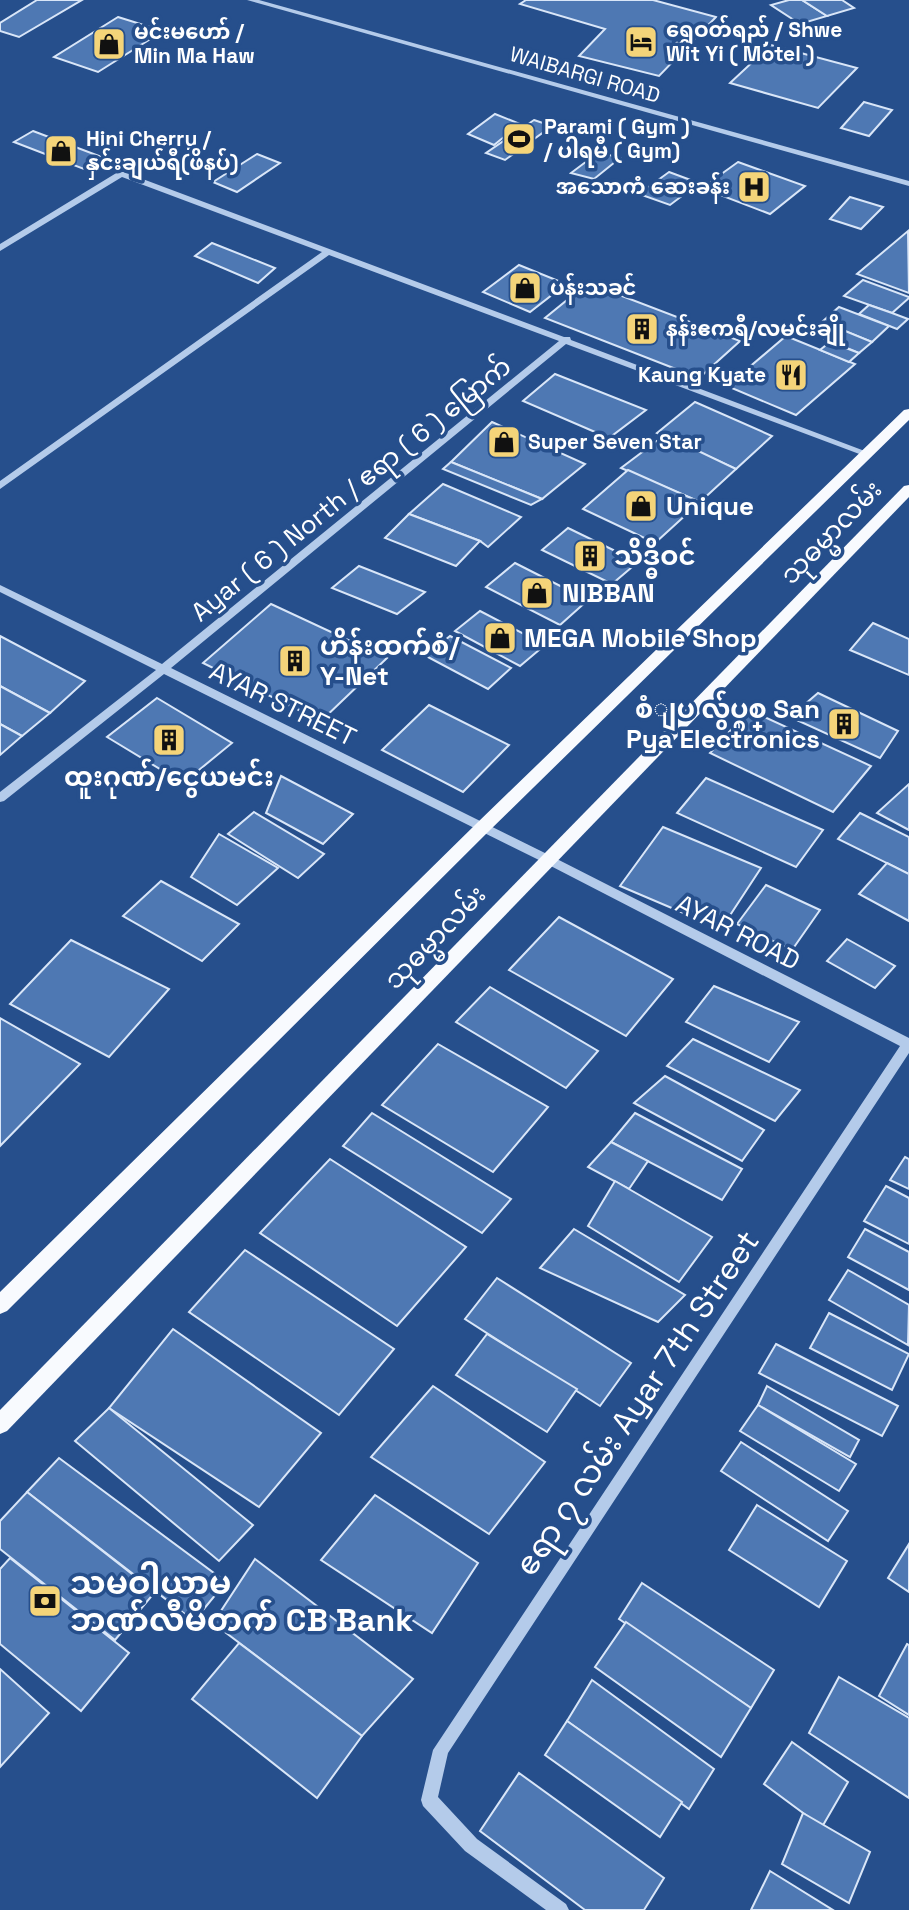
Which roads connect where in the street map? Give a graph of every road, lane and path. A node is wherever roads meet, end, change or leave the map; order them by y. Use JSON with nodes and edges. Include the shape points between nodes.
{"nodes":[{"id":1,"x":251,"y":0,"type":"edge"},
{"id":2,"x":909,"y":184,"type":"edge"},
{"id":3,"x":0,"y":248,"type":"edge"},
{"id":4,"x":329,"y":251,"type":"junction"},
{"id":5,"x":567,"y":339,"type":"junction"},
{"id":6,"x":909,"y":413,"type":"edge"},
{"id":7,"x":865,"y":453,"type":"junction"},
{"id":8,"x":0,"y":486,"type":"edge"},
{"id":9,"x":909,"y":489,"type":"edge"},
{"id":10,"x":0,"y":588,"type":"edge"},
{"id":11,"x":162,"y":670,"type":"junction"},
{"id":12,"x":0,"y":799,"type":"edge"},
{"id":13,"x":482,"y":828,"type":"junction"},
{"id":14,"x":547,"y":859,"type":"junction"},
{"id":15,"x":909,"y":1044,"type":"edge"},
{"id":16,"x":0,"y":1305,"type":"edge"},
{"id":17,"x":0,"y":1424,"type":"edge"},
{"id":18,"x":429,"y":1800,"type":"joint"},
{"id":19,"x":560,"y":1910,"type":"edge"}],
"edges":[{"from":1,"to":2,"type":"street","name":"WAIBARGI ROAD"},
{"from":3,"to":4,"type":"street","via":[[121,174]]},
{"from":4,"to":5,"type":"street"},
{"from":4,"to":8,"type":"street"},
{"from":5,"to":7,"type":"street"},
{"from":5,"to":11,"type":"street","name":"Ayar ( 6 ) North / ဧရာ ( 6 ) မြောက်"},
{"from":6,"to":7,"type":"main road","name":"သုဓမ္မာလမ်း"},
{"from":7,"to":13,"type":"main road","name":"သုဓမ္မာလမ်း"},
{"from":9,"to":14,"type":"main road","name":"သုဓမ္မာလမ်း"},
{"from":10,"to":11,"type":"street","name":"AYAR STREET"},
{"from":11,"to":12,"type":"street","name":"Ayar ( 6 ) North / ဧရာ ( 6 ) မြောက်"},
{"from":11,"to":13,"type":"street","name":"AYAR STREET"},
{"from":13,"to":14,"type":"street","name":"AYAR STREET"},
{"from":13,"to":16,"type":"main road","name":"သုဓမ္မာလမ်း"},
{"from":14,"to":15,"type":"street","name":"AYAR ROAD"},
{"from":14,"to":17,"type":"main road","name":"သုဓမ္မာလမ်း"},
{"from":15,"to":18,"type":"street","name":"ဧရာ ၇ လမ်း Ayar 7th Street","via":[[441,1750]]},
{"from":18,"to":19,"type":"street","via":[[471,1845]]}]}
